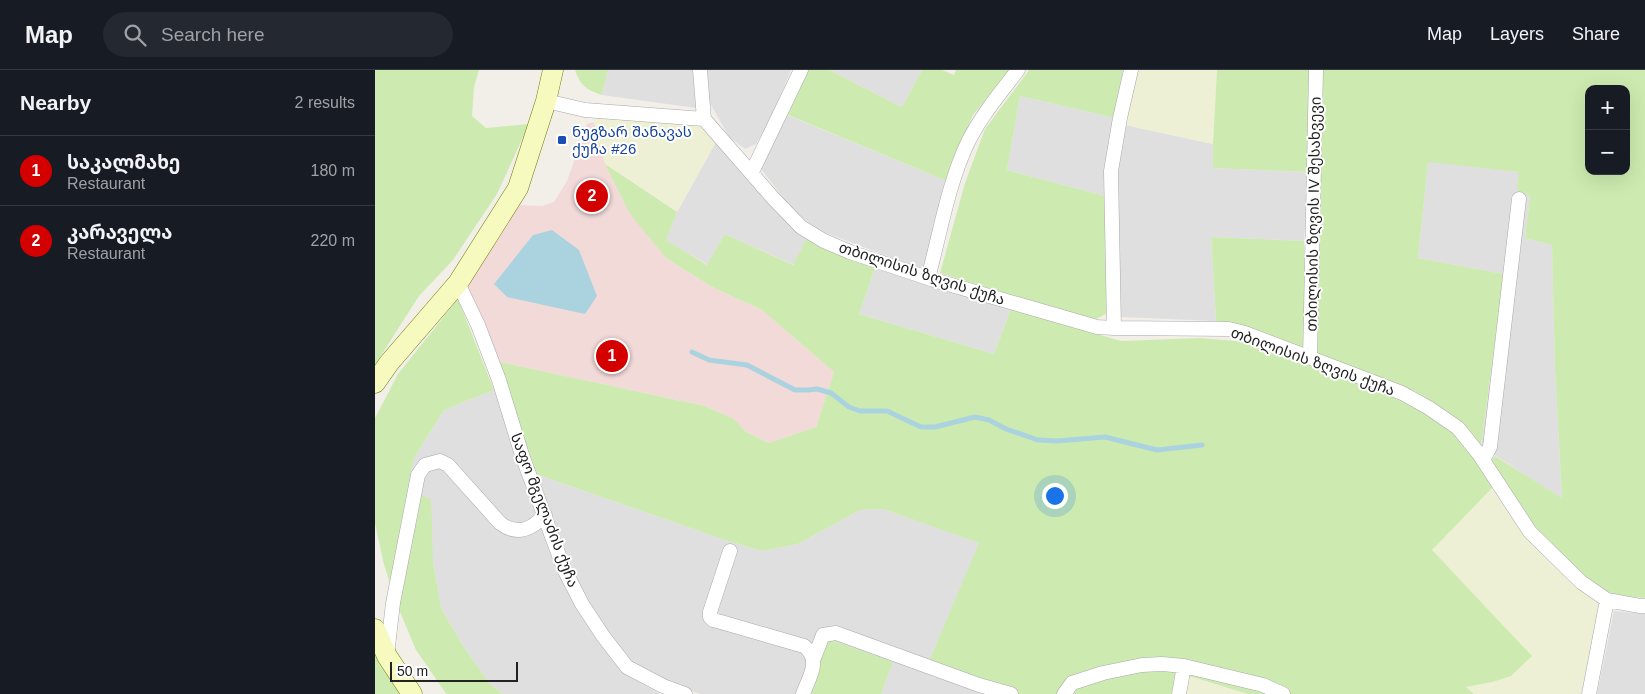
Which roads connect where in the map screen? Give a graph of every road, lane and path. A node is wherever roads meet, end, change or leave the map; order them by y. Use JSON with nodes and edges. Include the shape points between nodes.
{"nodes":[{"id":1,"x":553,"y":70,"type":"edge"},
{"id":2,"x":700,"y":70,"type":"edge"},
{"id":3,"x":801,"y":70,"type":"edge"},
{"id":4,"x":1018,"y":70,"type":"edge"},
{"id":5,"x":1131,"y":70,"type":"edge"},
{"id":6,"x":1316,"y":70,"type":"edge"},
{"id":7,"x":546,"y":101,"type":"junction"},
{"id":8,"x":704,"y":119,"type":"junction"},
{"id":9,"x":752,"y":172,"type":"junction"},
{"id":10,"x":1519,"y":199,"type":"dead end"},
{"id":11,"x":928,"y":278,"type":"junction"},
{"id":12,"x":458,"y":283,"type":"junction"},
{"id":13,"x":1115,"y":328,"type":"junction"},
{"id":14,"x":1311,"y":358,"type":"junction"},
{"id":15,"x":375,"y":383,"type":"edge"},
{"id":16,"x":1483,"y":460,"type":"junction"},
{"id":17,"x":545,"y":515,"type":"junction"},
{"id":18,"x":730,"y":551,"type":"dead end"},
{"id":19,"x":1607,"y":600,"type":"junction"},
{"id":20,"x":1645,"y":606,"type":"edge"},
{"id":21,"x":375,"y":629,"type":"edge"},
{"id":22,"x":387,"y":656,"type":"junction"},
{"id":23,"x":814,"y":658,"type":"junction"},
{"id":24,"x":1184,"y":666,"type":"junction"},
{"id":25,"x":411,"y":694,"type":"edge"},
{"id":26,"x":685,"y":694,"type":"edge"},
{"id":27,"x":803,"y":694,"type":"edge"},
{"id":28,"x":1011,"y":694,"type":"edge"},
{"id":29,"x":1064,"y":694,"type":"edge"},
{"id":30,"x":1179,"y":694,"type":"edge"},
{"id":31,"x":1283,"y":694,"type":"edge"},
{"id":32,"x":1589,"y":694,"type":"edge"}],
"edges":[{"from":1,"to":7,"type":"main road"},
{"from":2,"to":8,"type":"street"},
{"from":3,"to":9,"type":"street"},
{"from":4,"to":11,"type":"street","via":[[968,142],[954,176]]},
{"from":5,"to":13,"type":"street","via":[[1111,171]]},
{"from":6,"to":14,"type":"street","name":"თბილისის ზღვის IV შესახვევი"},
{"from":7,"to":8,"type":"street","via":[[585,110]]},
{"from":7,"to":12,"type":"main road","via":[[518,188]]},
{"from":8,"to":9,"type":"street","name":"თბილისის ზღვის ქუჩა"},
{"from":9,"to":11,"type":"street","name":"თბილისის ზღვის ქუჩა","via":[[801,227],[824,241]]},
{"from":10,"to":16,"type":"street","via":[[1490,447]]},
{"from":11,"to":13,"type":"street","name":"თბილისის ზღვის ქუჩა","via":[[1097,327]]},
{"from":12,"to":15,"type":"main road"},
{"from":12,"to":17,"type":"street","name":"საფო მგელაძის ქუჩა","via":[[499,380]]},
{"from":13,"to":14,"type":"street","name":"თბილისის ზღვის ქუჩა","via":[[1229,329]]},
{"from":14,"to":16,"type":"street","name":"თბილისის ზღვის ქუჩა","via":[[1402,393],[1429,408],[1458,428]]},
{"from":16,"to":19,"type":"street","name":"თბილისის ზღვის ქუჩა","via":[[1530,532],[1581,582]]},
{"from":17,"to":22,"type":"street","via":[[527,529],[508,530],[448,465],[440,461],[425,465],[418,475],[395,594]]},
{"from":17,"to":26,"type":"street","name":"საფო მგელაძის ქუჩა","via":[[564,569],[582,604],[621,660],[627,667]]},
{"from":18,"to":23,"type":"street","via":[[710,617],[804,646]]},
{"from":19,"to":20,"type":"street","name":"თბილისის ზღვის ქუჩა"},
{"from":19,"to":32,"type":"street"},
{"from":21,"to":22,"type":"main road"},
{"from":22,"to":25,"type":"main road"},
{"from":23,"to":27,"type":"street"},
{"from":23,"to":28,"type":"street","via":[[823,635],[836,633]]},
{"from":24,"to":29,"type":"street","via":[[1142,664],[1103,673],[1072,683]]},
{"from":24,"to":30,"type":"street"},
{"from":24,"to":31,"type":"street","via":[[1263,685]]}]}
